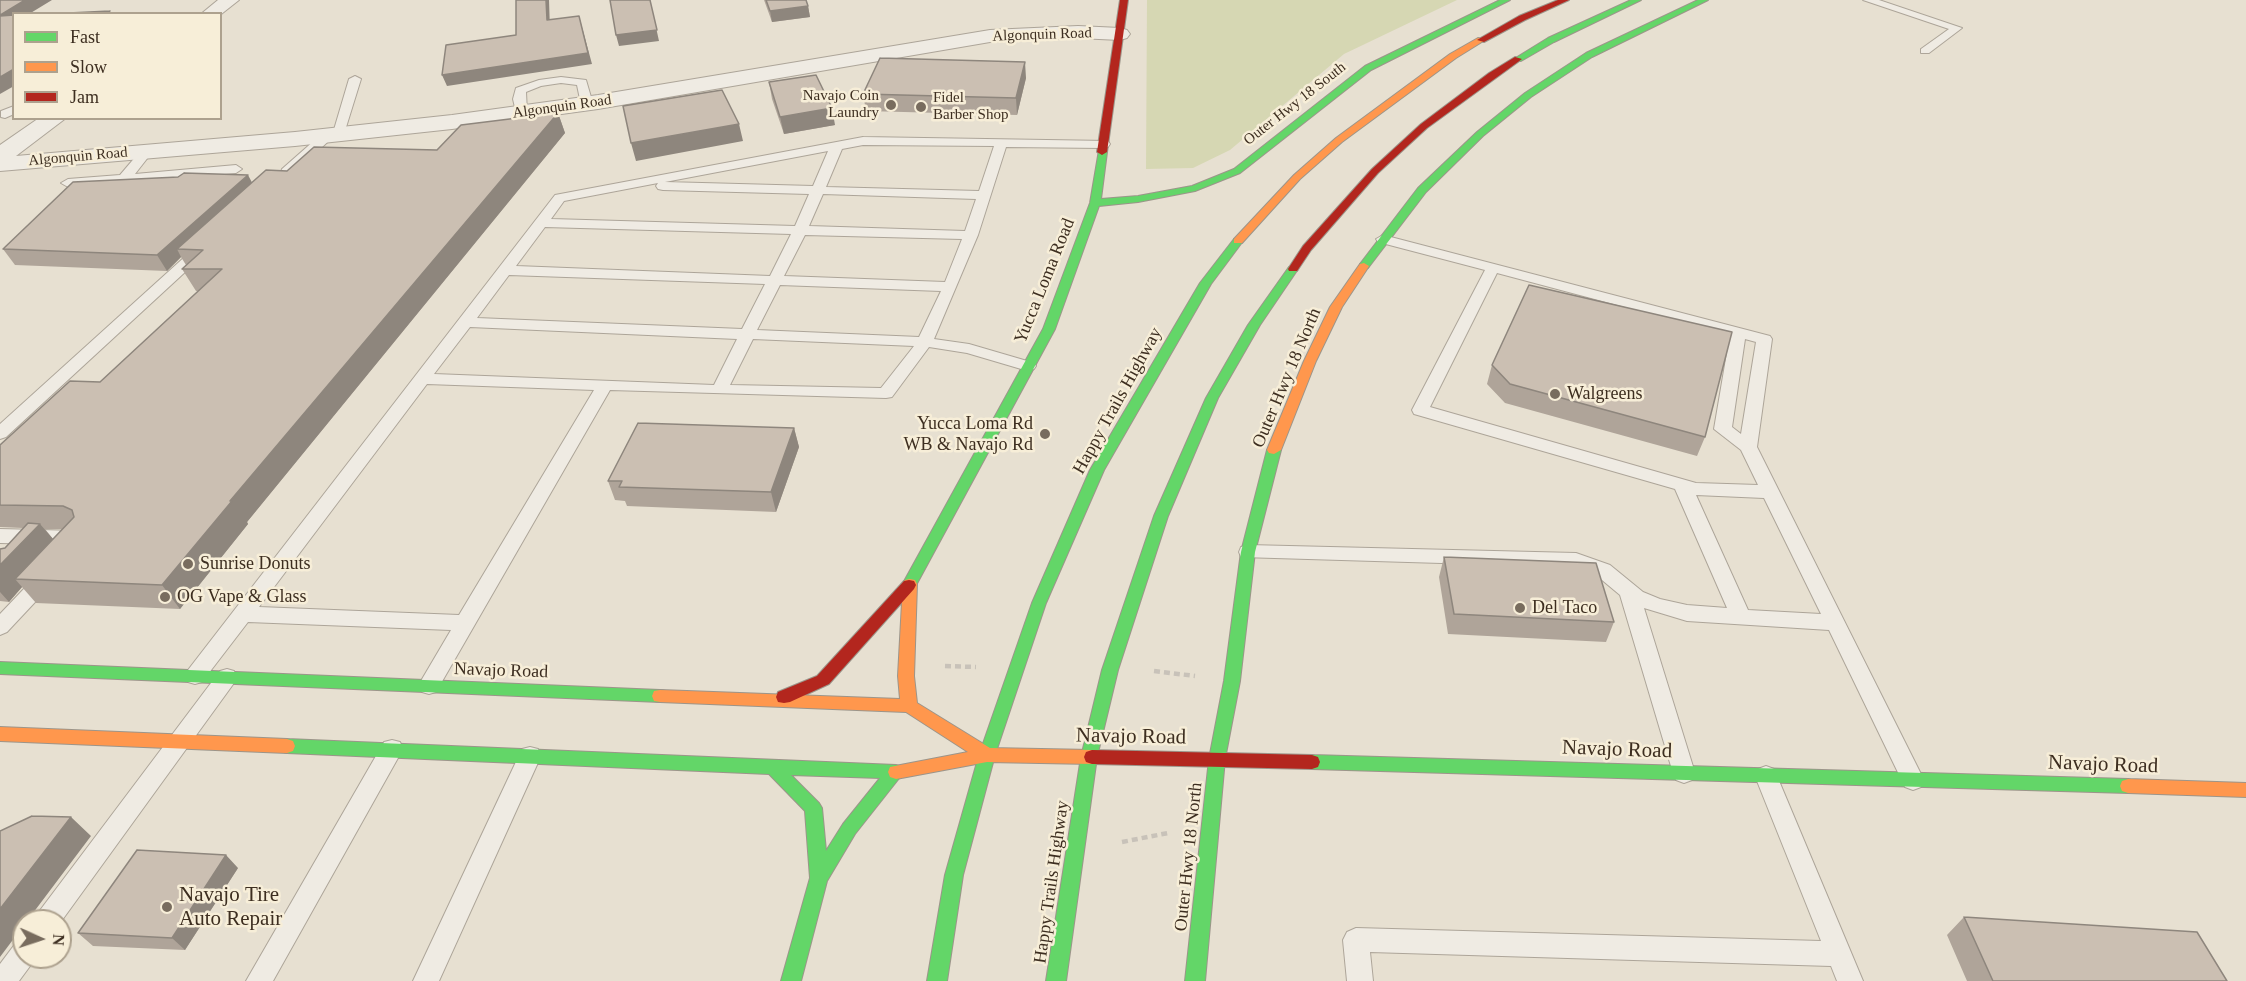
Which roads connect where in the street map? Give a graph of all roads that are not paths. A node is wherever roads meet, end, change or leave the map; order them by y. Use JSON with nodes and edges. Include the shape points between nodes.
{"nodes":[{"id":1,"x":230,"y":0,"type":"edge"},
{"id":2,"x":1124,"y":0,"type":"edge"},
{"id":3,"x":1506,"y":0,"type":"edge"},
{"id":4,"x":1565,"y":0,"type":"edge"},
{"id":5,"x":1637,"y":0,"type":"edge"},
{"id":6,"x":1704,"y":0,"type":"edge"},
{"id":7,"x":1868,"y":0,"type":"edge"},
{"id":8,"x":213,"y":12,"type":"edge"},
{"id":9,"x":1120,"y":34,"type":"junction"},
{"id":10,"x":1925,"y":51,"type":"dead end"},
{"id":11,"x":355,"y":79,"type":"dead end"},
{"id":12,"x":52,"y":120,"type":"edge"},
{"id":13,"x":334,"y":135,"type":"junction"},
{"id":14,"x":1001,"y":143,"type":"junction"},
{"id":15,"x":1104,"y":144,"type":"junction"},
{"id":16,"x":837,"y":146,"type":"junction"},
{"id":17,"x":147,"y":151,"type":"junction"},
{"id":18,"x":0,"y":156,"type":"edge"},
{"id":19,"x":0,"y":164,"type":"edge"},
{"id":20,"x":236,"y":169,"type":"dead end"},
{"id":21,"x":124,"y":178,"type":"junction"},
{"id":22,"x":278,"y":180,"type":"edge"},
{"id":23,"x":68,"y":183,"type":"edge"},
{"id":24,"x":629,"y":185,"type":"junction"},
{"id":25,"x":818,"y":191,"type":"junction"},
{"id":26,"x":985,"y":195,"type":"junction"},
{"id":27,"x":1095,"y":203,"type":"junction"},
{"id":28,"x":541,"y":222,"type":"junction"},
{"id":29,"x":800,"y":231,"type":"junction"},
{"id":30,"x":217,"y":235,"type":"edge"},
{"id":31,"x":971,"y":235,"type":"junction"},
{"id":32,"x":1383,"y":240,"type":"junction"},
{"id":33,"x":1493,"y":268,"type":"junction"},
{"id":34,"x":504,"y":270,"type":"junction"},
{"id":35,"x":774,"y":282,"type":"junction"},
{"id":36,"x":950,"y":287,"type":"junction"},
{"id":37,"x":464,"y":322,"type":"junction"},
{"id":38,"x":1738,"y":332,"type":"junction"},
{"id":39,"x":749,"y":333,"type":"junction"},
{"id":40,"x":925,"y":342,"type":"junction"},
{"id":41,"x":1028,"y":366,"type":"junction"},
{"id":42,"x":423,"y":379,"type":"junction"},
{"id":43,"x":604,"y":385,"type":"junction"},
{"id":44,"x":719,"y":390,"type":"junction"},
{"id":45,"x":0,"y":433,"type":"edge"},
{"id":46,"x":1748,"y":447,"type":"junction"},
{"id":47,"x":1683,"y":486,"type":"junction"},
{"id":48,"x":1771,"y":492,"type":"junction"},
{"id":49,"x":9,"y":536,"type":"edge"},
{"id":50,"x":44,"y":537,"type":"junction"},
{"id":51,"x":1248,"y":552,"type":"junction"},
{"id":52,"x":0,"y":554,"type":"edge"},
{"id":53,"x":24,"y":557,"type":"edge"},
{"id":54,"x":910,"y":584,"type":"junction"},
{"id":55,"x":1629,"y":591,"type":"junction"},
{"id":56,"x":242,"y":614,"type":"junction"},
{"id":57,"x":1741,"y":616,"type":"junction"},
{"id":58,"x":2,"y":622,"type":"edge"},
{"id":59,"x":465,"y":623,"type":"junction"},
{"id":60,"x":1835,"y":623,"type":"junction"},
{"id":61,"x":0,"y":668,"type":"edge"},
{"id":62,"x":195,"y":676,"type":"junction"},
{"id":63,"x":227,"y":677,"type":"junction"},
{"id":64,"x":429,"y":686,"type":"junction"},
{"id":65,"x":778,"y":700,"type":"junction"},
{"id":66,"x":909,"y":706,"type":"junction"},
{"id":67,"x":0,"y":734,"type":"edge"},
{"id":68,"x":181,"y":740,"type":"junction"},
{"id":69,"x":392,"y":749,"type":"junction"},
{"id":70,"x":987,"y":754,"type":"junction"},
{"id":71,"x":530,"y":756,"type":"junction"},
{"id":72,"x":1089,"y":757,"type":"junction"},
{"id":73,"x":1217,"y":759,"type":"junction"},
{"id":74,"x":772,"y":766,"type":"junction"},
{"id":75,"x":895,"y":772,"type":"junction"},
{"id":76,"x":1684,"y":773,"type":"junction"},
{"id":77,"x":1766,"y":776,"type":"junction"},
{"id":78,"x":1913,"y":780,"type":"junction"},
{"id":79,"x":2246,"y":790,"type":"edge"},
{"id":80,"x":819,"y":878,"type":"junction"},
{"id":81,"x":57,"y":909,"type":"edge"},
{"id":82,"x":1840,"y":954,"type":"junction"},
{"id":83,"x":259,"y":981,"type":"edge"},
{"id":84,"x":426,"y":981,"type":"edge"},
{"id":85,"x":791,"y":981,"type":"edge"},
{"id":86,"x":937,"y":981,"type":"edge"},
{"id":87,"x":1056,"y":981,"type":"edge"},
{"id":88,"x":1195,"y":981,"type":"edge"},
{"id":89,"x":1360,"y":981,"type":"edge"},
{"id":90,"x":1851,"y":981,"type":"edge"}],
"edges":[{"from":1,"to":8,"type":"street"},
{"from":2,"to":9,"type":"main road","name":"Yucca Loma Road"},
{"from":3,"to":27,"type":"main road","name":"Outer Hwy 18 South","via":[[1368,68],[1237,171],[1195,188]]},
{"from":4,"to":70,"type":"main road","name":"Happy Trails Highway","via":[[1522,18],[1444,63],[1339,140],[1247,228],[1206,283],[1097,470],[1039,603]]},
{"from":5,"to":72,"type":"main road","name":"Happy Trails Highway","via":[[1551,40],[1492,75],[1449,107],[1375,171],[1307,248],[1254,325],[1212,398],[1161,516],[1110,670]]},
{"from":6,"to":32,"type":"main road","name":"Outer Hwy 18 North","via":[[1589,55],[1528,95],[1480,134],[1431,182]]},
{"from":7,"to":10,"type":"lane","via":[[1957,28]]},
{"from":9,"to":13,"type":"street","name":"Algonquin Road","via":[[990,36],[586,104]]},
{"from":9,"to":15,"type":"main road","name":"Yucca Loma Road"},
{"from":11,"to":13,"type":"lane"},
{"from":12,"to":18,"type":"street"},
{"from":13,"to":17,"type":"street","name":"Algonquin Road"},
{"from":13,"to":22,"type":"lane"},
{"from":14,"to":15,"type":"lane"},
{"from":14,"to":16,"type":"lane","via":[[863,141]]},
{"from":14,"to":26,"type":"lane"},
{"from":15,"to":27,"type":"main road","name":"Yucca Loma Road"},
{"from":16,"to":24,"type":"lane"},
{"from":16,"to":25,"type":"lane"},
{"from":17,"to":19,"type":"street","name":"Algonquin Road"},
{"from":17,"to":21,"type":"lane"},
{"from":20,"to":21,"type":"lane"},
{"from":21,"to":23,"type":"lane"},
{"from":24,"to":25,"type":"lane"},
{"from":24,"to":28,"type":"lane","via":[[560,198]]},
{"from":25,"to":26,"type":"lane"},
{"from":25,"to":29,"type":"lane"},
{"from":26,"to":31,"type":"lane"},
{"from":27,"to":41,"type":"main road","name":"Yucca Loma Road","via":[[1053,319]]},
{"from":28,"to":29,"type":"lane"},
{"from":28,"to":34,"type":"lane"},
{"from":29,"to":31,"type":"lane"},
{"from":29,"to":35,"type":"lane"},
{"from":30,"to":45,"type":"lane"},
{"from":31,"to":36,"type":"lane"},
{"from":32,"to":33,"type":"lane"},
{"from":32,"to":51,"type":"main road","name":"Outer Hwy 18 North","via":[[1336,307],[1310,361],[1275,447]]},
{"from":33,"to":38,"type":"lane"},
{"from":33,"to":47,"type":"lane","via":[[1420,410]]},
{"from":34,"to":35,"type":"lane"},
{"from":34,"to":37,"type":"lane"},
{"from":35,"to":36,"type":"lane"},
{"from":35,"to":39,"type":"lane"},
{"from":36,"to":40,"type":"lane"},
{"from":37,"to":39,"type":"lane"},
{"from":37,"to":42,"type":"lane"},
{"from":38,"to":46,"type":"lane","via":[[1723,429]]},
{"from":38,"to":46,"type":"lane","via":[[1764,339]]},
{"from":39,"to":40,"type":"lane"},
{"from":39,"to":44,"type":"lane"},
{"from":40,"to":41,"type":"lane","via":[[969,349]]},
{"from":40,"to":44,"type":"lane","via":[[886,393]]},
{"from":41,"to":54,"type":"main road","name":"Yucca Loma Road"},
{"from":42,"to":43,"type":"lane"},
{"from":42,"to":56,"type":"lane"},
{"from":43,"to":44,"type":"lane"},
{"from":43,"to":59,"type":"lane"},
{"from":46,"to":48,"type":"lane"},
{"from":47,"to":48,"type":"lane"},
{"from":47,"to":57,"type":"lane"},
{"from":48,"to":60,"type":"lane"},
{"from":49,"to":50,"type":"lane"},
{"from":49,"to":52,"type":"lane"},
{"from":50,"to":53,"type":"lane"},
{"from":50,"to":58,"type":"lane","via":[[82,538]]},
{"from":51,"to":55,"type":"lane","via":[[1576,560],[1603,570]]},
{"from":51,"to":73,"type":"main road","name":"Outer Hwy 18 North","via":[[1232,681]]},
{"from":54,"to":65,"type":"main road","via":[[823,680]]},
{"from":54,"to":66,"type":"main road","via":[[906,676]]},
{"from":55,"to":57,"type":"lane","via":[[1656,605],[1687,613]]},
{"from":55,"to":76,"type":"lane"},
{"from":56,"to":59,"type":"lane"},
{"from":56,"to":62,"type":"lane"},
{"from":57,"to":60,"type":"lane"},
{"from":59,"to":64,"type":"lane"},
{"from":60,"to":78,"type":"lane"},
{"from":61,"to":62,"type":"main road","name":"Navajo Road"},
{"from":62,"to":63,"type":"main road","name":"Navajo Road"},
{"from":63,"to":64,"type":"main road","name":"Navajo Road"},
{"from":63,"to":68,"type":"lane"},
{"from":64,"to":65,"type":"main road","name":"Navajo Road"},
{"from":65,"to":66,"type":"main road","name":"Navajo Road"},
{"from":66,"to":70,"type":"main road","name":"Navajo Road"},
{"from":67,"to":68,"type":"main road","name":"Navajo Road"},
{"from":68,"to":69,"type":"main road","name":"Navajo Road"},
{"from":68,"to":81,"type":"lane"},
{"from":69,"to":71,"type":"main road","name":"Navajo Road"},
{"from":69,"to":83,"type":"lane"},
{"from":70,"to":72,"type":"main road","name":"Navajo Road"},
{"from":70,"to":75,"type":"main road","name":"Navajo Road"},
{"from":70,"to":86,"type":"main road","name":"Happy Trails Highway","via":[[954,875]]},
{"from":71,"to":74,"type":"main road","name":"Navajo Road"},
{"from":71,"to":84,"type":"lane"},
{"from":72,"to":73,"type":"main road","name":"Navajo Road"},
{"from":72,"to":87,"type":"main road","name":"Happy Trails Highway"},
{"from":73,"to":76,"type":"main road","name":"Navajo Road"},
{"from":73,"to":88,"type":"main road","name":"Outer Hwy 18 North"},
{"from":74,"to":75,"type":"main road","name":"Navajo Road"},
{"from":74,"to":80,"type":"main road","via":[[813,808]]},
{"from":75,"to":80,"type":"main road","via":[[849,829]]},
{"from":76,"to":77,"type":"main road","name":"Navajo Road"},
{"from":77,"to":78,"type":"main road","name":"Navajo Road"},
{"from":77,"to":82,"type":"lane"},
{"from":78,"to":79,"type":"main road","name":"Navajo Road"},
{"from":80,"to":85,"type":"main road"},
{"from":82,"to":89,"type":"lane","via":[[1356,940]]},
{"from":82,"to":90,"type":"lane"}]}
